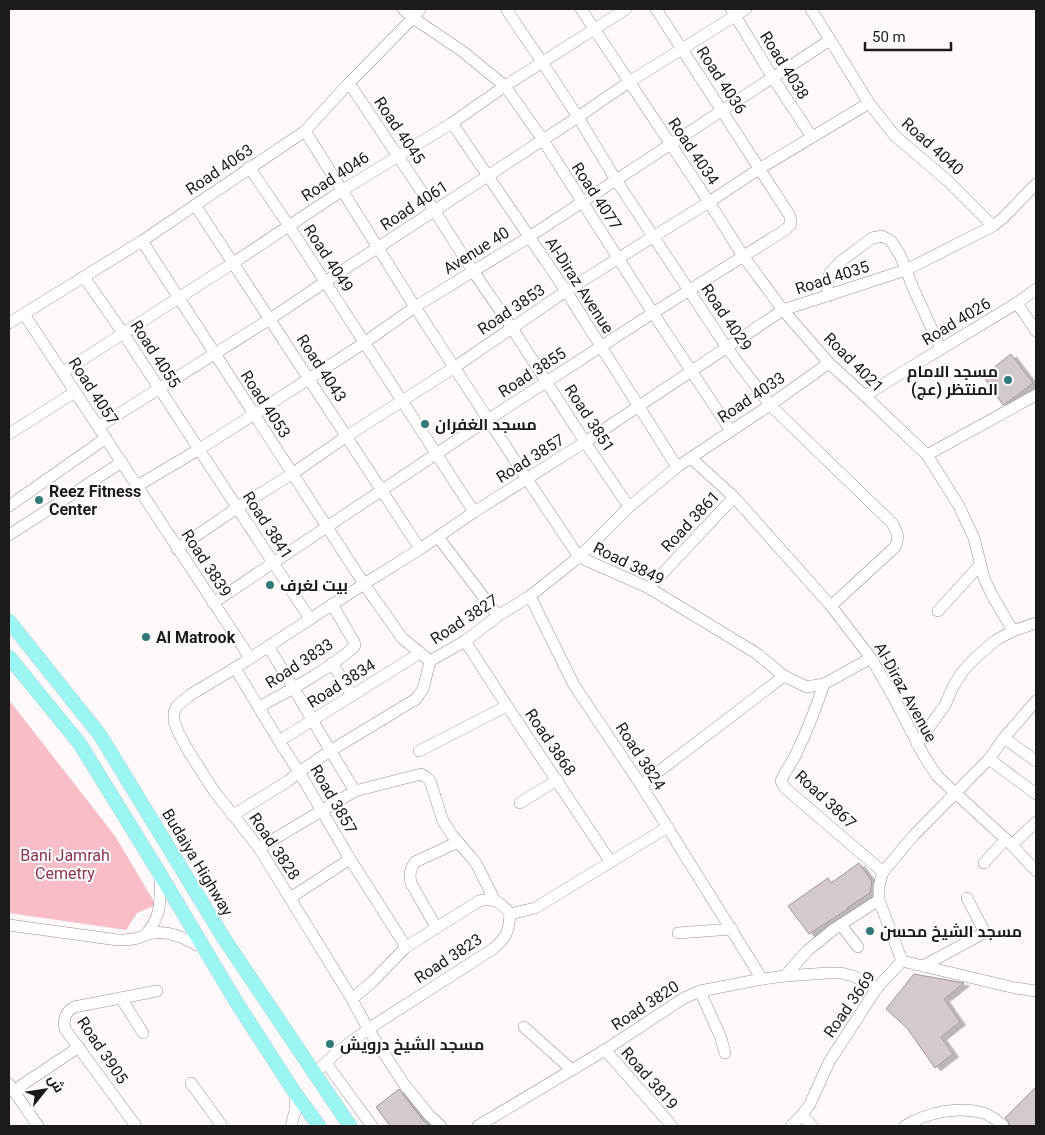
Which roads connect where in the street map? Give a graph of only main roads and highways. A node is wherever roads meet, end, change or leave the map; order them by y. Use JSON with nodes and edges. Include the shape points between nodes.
{"nodes":[{"id":1,"x":9,"y":621,"type":"edge"},
{"id":2,"x":9,"y":657,"type":"edge"},
{"id":3,"x":319,"y":1126,"type":"edge"},
{"id":4,"x":350,"y":1126,"type":"edge"}],
"edges":[{"from":1,"to":4,"type":"main road","name":"Budaiya Highway","via":[[100,735],[225,940]]},
{"from":2,"to":3,"type":"main road","via":[[80,744],[235,1000]]}]}
